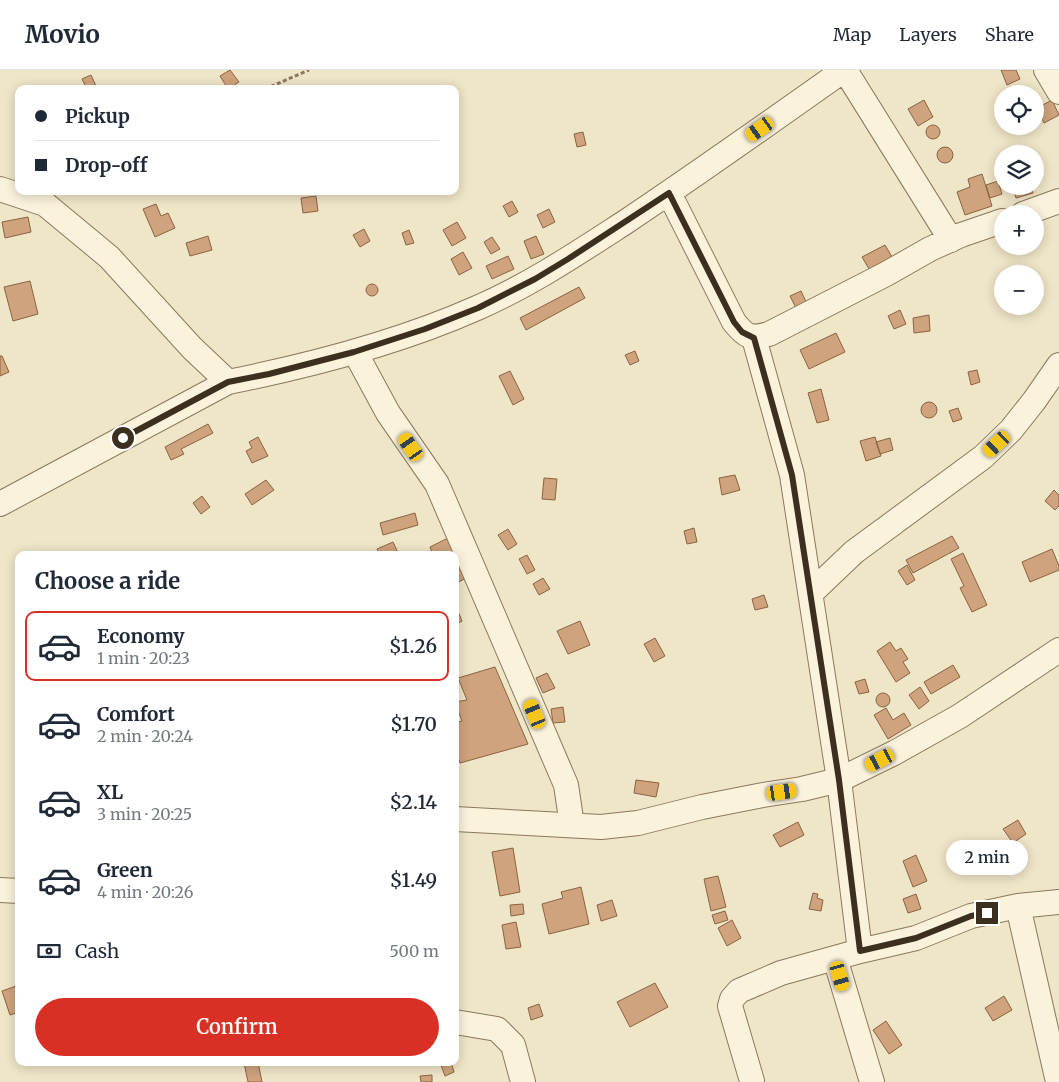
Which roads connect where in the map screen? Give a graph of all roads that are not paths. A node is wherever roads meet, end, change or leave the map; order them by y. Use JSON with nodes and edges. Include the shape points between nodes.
{"nodes":[{"id":1,"x":845,"y":70,"type":"edge"},
{"id":2,"x":1046,"y":70,"type":"edge"},
{"id":3,"x":1059,"y":92,"type":"edge"},
{"id":4,"x":0,"y":189,"type":"edge"},
{"id":5,"x":669,"y":193,"type":"junction"},
{"id":6,"x":15,"y":194,"type":"edge"},
{"id":7,"x":18,"y":195,"type":"edge"},
{"id":8,"x":1059,"y":201,"type":"edge"},
{"id":9,"x":1044,"y":206,"type":"edge"},
{"id":10,"x":994,"y":224,"type":"edge"},
{"id":11,"x":951,"y":240,"type":"junction"},
{"id":12,"x":754,"y":338,"type":"junction"},
{"id":13,"x":354,"y":352,"type":"junction"},
{"id":14,"x":1059,"y":365,"type":"edge"},
{"id":15,"x":228,"y":382,"type":"junction"},
{"id":16,"x":0,"y":504,"type":"edge"},
{"id":17,"x":811,"y":593,"type":"junction"},
{"id":18,"x":1059,"y":650,"type":"edge"},
{"id":19,"x":839,"y":780,"type":"junction"},
{"id":20,"x":459,"y":819,"type":"edge"},
{"id":21,"x":572,"y":825,"type":"junction"},
{"id":22,"x":0,"y":890,"type":"edge"},
{"id":23,"x":15,"y":891,"type":"edge"},
{"id":24,"x":1059,"y":902,"type":"edge"},
{"id":25,"x":1018,"y":906,"type":"junction"},
{"id":26,"x":860,"y":951,"type":"junction"},
{"id":27,"x":835,"y":958,"type":"junction"},
{"id":28,"x":459,"y":1023,"type":"edge"},
{"id":29,"x":752,"y":1081,"type":"dead end"},
{"id":30,"x":524,"y":1082,"type":"edge"},
{"id":31,"x":872,"y":1082,"type":"edge"},
{"id":32,"x":1058,"y":1082,"type":"edge"}],
"edges":[{"from":1,"to":5,"type":"street"},
{"from":1,"to":11,"type":"street"},
{"from":2,"to":3,"type":"street"},
{"from":4,"to":6,"type":"street"},
{"from":5,"to":12,"type":"street","via":[[734,322],[742,332]]},
{"from":5,"to":13,"type":"street","via":[[535,279],[478,308]]},
{"from":7,"to":15,"type":"street","via":[[45,204],[109,256],[192,348]]},
{"from":8,"to":9,"type":"street"},
{"from":10,"to":11,"type":"street"},
{"from":11,"to":12,"type":"street","via":[[769,334]]},
{"from":12,"to":17,"type":"street","via":[[792,475]]},
{"from":13,"to":15,"type":"street"},
{"from":13,"to":21,"type":"street","via":[[388,413],[437,484],[566,786]]},
{"from":14,"to":17,"type":"street","via":[[1011,430],[983,457],[854,552]]},
{"from":15,"to":16,"type":"street"},
{"from":17,"to":19,"type":"street"},
{"from":18,"to":19,"type":"street","via":[[960,716]]},
{"from":19,"to":21,"type":"street","via":[[638,823],[601,827]]},
{"from":19,"to":26,"type":"street"},
{"from":20,"to":21,"type":"street"},
{"from":22,"to":23,"type":"street"},
{"from":24,"to":25,"type":"street"},
{"from":25,"to":26,"type":"street","via":[[971,916],[916,938]]},
{"from":25,"to":32,"type":"street"},
{"from":26,"to":27,"type":"street"},
{"from":27,"to":29,"type":"street","via":[[780,973],[739,991],[732,999],[730,1006]]},
{"from":27,"to":31,"type":"street"},
{"from":28,"to":30,"type":"street","via":[[497,1029],[513,1045]]}]}
